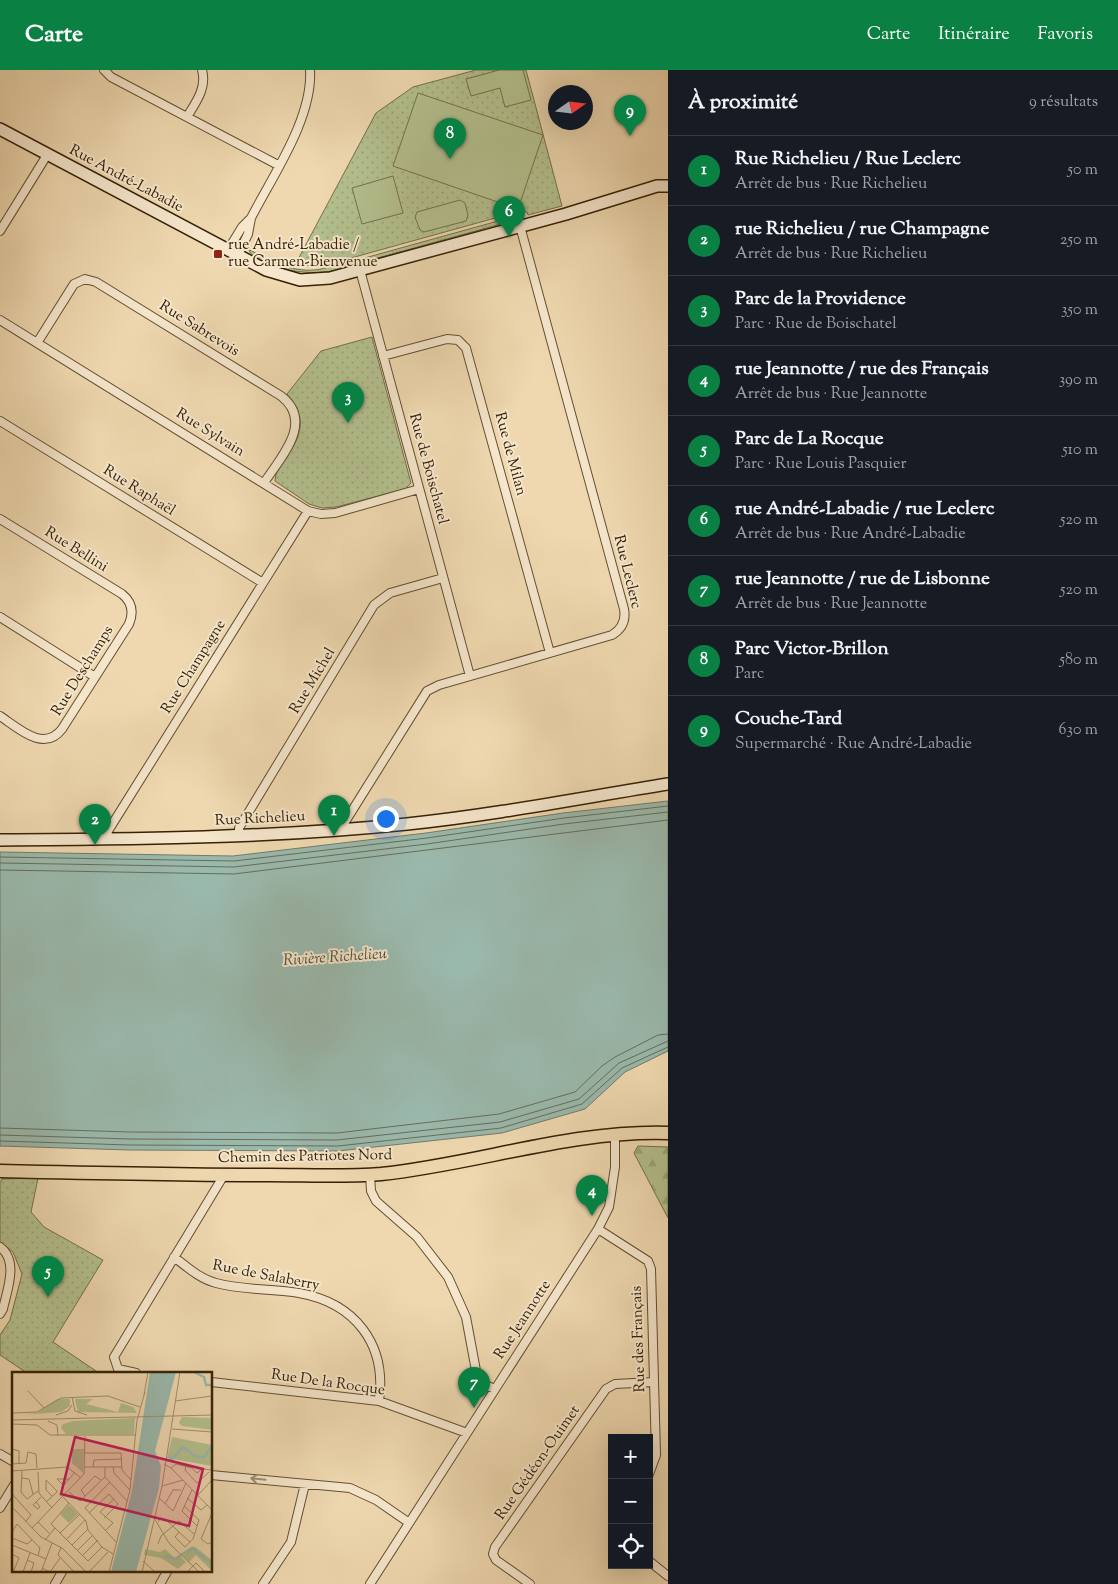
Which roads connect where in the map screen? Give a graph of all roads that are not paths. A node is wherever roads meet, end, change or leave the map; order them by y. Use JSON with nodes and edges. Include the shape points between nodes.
{"nodes":[{"id":1,"x":104,"y":70,"type":"edge"},
{"id":2,"x":202,"y":70,"type":"edge"},
{"id":3,"x":310,"y":70,"type":"edge"},
{"id":4,"x":187,"y":117,"type":"junction"},
{"id":5,"x":0,"y":130,"type":"edge"},
{"id":6,"x":47,"y":155,"type":"junction"},
{"id":7,"x":278,"y":164,"type":"junction"},
{"id":8,"x":668,"y":179,"type":"edge"},
{"id":9,"x":662,"y":186,"type":"edge"},
{"id":10,"x":520,"y":226,"type":"junction"},
{"id":11,"x":0,"y":231,"type":"edge"},
{"id":12,"x":233,"y":253,"type":"junction"},
{"id":13,"x":360,"y":270,"type":"junction"},
{"id":14,"x":0,"y":320,"type":"edge"},
{"id":15,"x":37,"y":343,"type":"junction"},
{"id":16,"x":383,"y":356,"type":"junction"},
{"id":17,"x":0,"y":421,"type":"edge"},
{"id":18,"x":264,"y":483,"type":"junction"},
{"id":19,"x":419,"y":489,"type":"junction"},
{"id":20,"x":308,"y":511,"type":"junction"},
{"id":21,"x":0,"y":519,"type":"edge"},
{"id":22,"x":444,"y":578,"type":"junction"},
{"id":23,"x":263,"y":583,"type":"junction"},
{"id":24,"x":132,"y":610,"type":"joint"},
{"id":25,"x":0,"y":617,"type":"edge"},
{"id":26,"x":550,"y":653,"type":"junction"},
{"id":27,"x":470,"y":676,"type":"junction"},
{"id":28,"x":95,"y":677,"type":"junction"},
{"id":29,"x":0,"y":716,"type":"edge"},
{"id":30,"x":668,"y":784,"type":"edge"},
{"id":31,"x":345,"y":829,"type":"junction"},
{"id":32,"x":238,"y":835,"type":"junction"},
{"id":33,"x":107,"y":839,"type":"junction"},
{"id":34,"x":0,"y":840,"type":"edge"},
{"id":35,"x":668,"y":1133,"type":"edge"},
{"id":36,"x":615,"y":1134,"type":"junction"},
{"id":37,"x":0,"y":1170,"type":"edge"},
{"id":38,"x":224,"y":1175,"type":"junction"},
{"id":39,"x":370,"y":1175,"type":"junction"},
{"id":40,"x":598,"y":1229,"type":"junction"},
{"id":41,"x":0,"y":1247,"type":"edge"},
{"id":42,"x":174,"y":1257,"type":"junction"},
{"id":43,"x":0,"y":1314,"type":"edge"},
{"id":44,"x":132,"y":1372,"type":"edge"},
{"id":45,"x":212,"y":1382,"type":"edge"},
{"id":46,"x":654,"y":1382,"type":"junction"},
{"id":47,"x":495,"y":1389,"type":"junction"},
{"id":48,"x":379,"y":1401,"type":"junction"},
{"id":49,"x":467,"y":1433,"type":"junction"},
{"id":50,"x":0,"y":1454,"type":"edge"},
{"id":51,"x":12,"y":1461,"type":"edge"},
{"id":52,"x":653,"y":1463,"type":"edge"},
{"id":53,"x":212,"y":1474,"type":"edge"},
{"id":54,"x":305,"y":1484,"type":"junction"},
{"id":55,"x":12,"y":1488,"type":"edge"},
{"id":56,"x":0,"y":1508,"type":"edge"},
{"id":57,"x":408,"y":1522,"type":"junction"},
{"id":58,"x":653,"y":1564,"type":"edge"},
{"id":59,"x":62,"y":1572,"type":"edge"},
{"id":60,"x":167,"y":1572,"type":"edge"},
{"id":61,"x":668,"y":1576,"type":"edge"},
{"id":62,"x":55,"y":1584,"type":"edge"},
{"id":63,"x":160,"y":1584,"type":"edge"},
{"id":64,"x":263,"y":1584,"type":"edge"},
{"id":65,"x":370,"y":1584,"type":"edge"},
{"id":66,"x":530,"y":1584,"type":"edge"}],
"edges":[{"from":1,"to":4,"type":"street","via":[[111,77]]},
{"from":2,"to":4,"type":"street","via":[[203,88]]},
{"from":3,"to":7,"type":"street","via":[[306,108]]},
{"from":4,"to":7,"type":"street"},
{"from":5,"to":6,"type":"street","name":"Rue André-Labadie"},
{"from":6,"to":11,"type":"street"},
{"from":6,"to":12,"type":"street","name":"Rue André-Labadie"},
{"from":7,"to":12,"type":"street","via":[[251,218],[248,234]]},
{"from":8,"to":9,"type":"street","name":"Rue André-Labadie"},
{"from":9,"to":10,"type":"street","name":"Rue André-Labadie"},
{"from":10,"to":13,"type":"street","name":"Rue André-Labadie"},
{"from":10,"to":26,"type":"street","name":"Rue Leclerc","via":[[625,615],[621,627],[612,635]]},
{"from":12,"to":13,"type":"street","name":"Rue André-Labadie","via":[[277,275],[300,280],[322,279]]},
{"from":13,"to":16,"type":"street","name":"Rue de Boischatel"},
{"from":14,"to":15,"type":"street","name":"Rue Sylvain"},
{"from":15,"to":18,"type":"street","name":"Rue Sylvain"},
{"from":15,"to":18,"type":"street","name":"Rue Sabrevois","via":[[72,286],[80,280],[93,280],[130,302],[280,395],[289,404],[296,416],[294,434]]},
{"from":16,"to":19,"type":"street","name":"Rue de Boischatel"},
{"from":16,"to":26,"type":"street","name":"Rue de Milan","via":[[448,339],[458,340],[466,348]]},
{"from":17,"to":23,"type":"street","name":"Rue Raphaël"},
{"from":18,"to":20,"type":"street","name":"Rue Sylvain"},
{"from":19,"to":20,"type":"street","name":"Rue Sylvain","via":[[335,513]]},
{"from":19,"to":22,"type":"street","name":"Rue de Boischatel"},
{"from":20,"to":23,"type":"street","name":"Rue Champagne"},
{"from":21,"to":24,"type":"street","name":"Rue Bellini","via":[[122,594]]},
{"from":22,"to":27,"type":"street","name":"Rue de Boischatel"},
{"from":22,"to":32,"type":"street","name":"Rue Michel","via":[[390,593],[374,605],[239,828]]},
{"from":23,"to":33,"type":"street","name":"Rue Champagne","via":[[108,831]]},
{"from":24,"to":28,"type":"street","name":"Rue Deschamps","via":[[129,624]]},
{"from":25,"to":28,"type":"street"},
{"from":26,"to":27,"type":"street","name":"Rue Leclerc"},
{"from":27,"to":31,"type":"street","name":"Rue Leclerc","via":[[436,686],[425,694],[345,822]]},
{"from":28,"to":29,"type":"street","name":"Rue Deschamps","via":[[60,732],[47,739],[32,736]]},
{"from":30,"to":31,"type":"street","name":"Rue Richelieu","via":[[444,820]]},
{"from":31,"to":32,"type":"street","name":"Rue Richelieu"},
{"from":32,"to":33,"type":"street","name":"Rue Richelieu"},
{"from":33,"to":34,"type":"street","name":"Rue Richelieu"},
{"from":35,"to":36,"type":"main road","name":"Chemin des Patriotes Nord"},
{"from":36,"to":39,"type":"main road","name":"Chemin des Patriotes Nord","via":[[440,1166]]},
{"from":36,"to":40,"type":"street","name":"Rue Jeannotte","via":[[615,1167],[609,1207]]},
{"from":37,"to":38,"type":"main road","name":"Chemin des Patriotes Nord"},
{"from":38,"to":39,"type":"main road","name":"Chemin des Patriotes Nord"},
{"from":38,"to":42,"type":"street"},
{"from":39,"to":47,"type":"street","via":[[371,1191],[376,1201],[418,1237],[448,1277],[466,1317],[477,1376]]},
{"from":40,"to":46,"type":"street","name":"Rue des Français","via":[[650,1265]]},
{"from":40,"to":47,"type":"street","name":"Rue Jeannotte"},
{"from":41,"to":43,"type":"street","via":[[6,1251],[11,1269]]},
{"from":42,"to":44,"type":"street","via":[[114,1357],[118,1369]]},
{"from":42,"to":48,"type":"street","name":"Rue de Salaberry","via":[[217,1284],[300,1293],[335,1305],[349,1314],[369,1336],[375,1351],[382,1383]]},
{"from":45,"to":48,"type":"street","name":"Rue De la Rocque"},
{"from":46,"to":52,"type":"street","name":"Rue des Français","via":[[656,1455]]},
{"from":46,"to":66,"type":"street","name":"Rue Gédéon-Ouimet","via":[[615,1384],[606,1389],[495,1547],[493,1554],[496,1560]]},
{"from":47,"to":49,"type":"street","name":"Rue Jeannotte"},
{"from":48,"to":49,"type":"street","name":"Rue De la Rocque"},
{"from":49,"to":57,"type":"street","name":"Rue Jeannotte"},
{"from":50,"to":51,"type":"street"},
{"from":54,"to":53,"type":"street","one_way":true},
{"from":54,"to":57,"type":"street","via":[[350,1488],[376,1500]]},
{"from":54,"to":64,"type":"street","via":[[290,1542]]},
{"from":55,"to":56,"type":"street"},
{"from":57,"to":65,"type":"street","name":"Rue Jeannotte"},
{"from":58,"to":61,"type":"street"},
{"from":59,"to":62,"type":"street"},
{"from":60,"to":63,"type":"street"}]}
